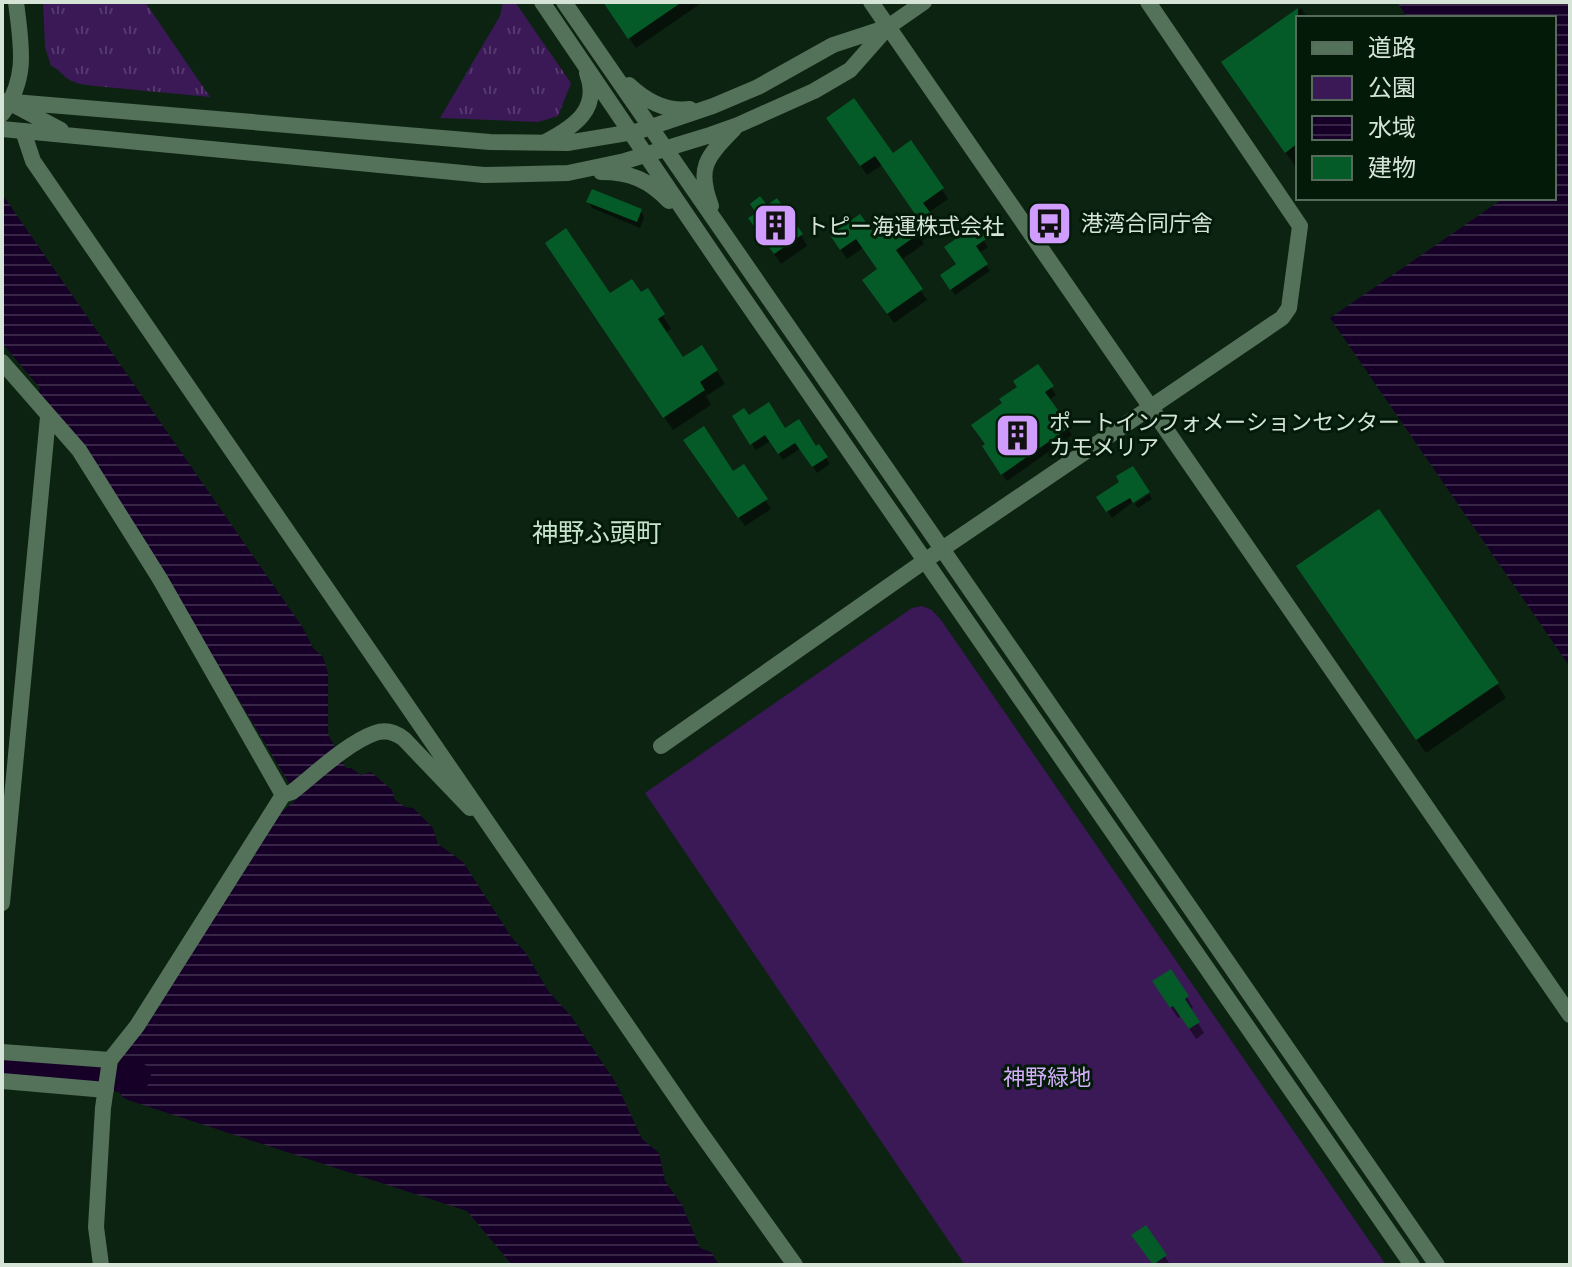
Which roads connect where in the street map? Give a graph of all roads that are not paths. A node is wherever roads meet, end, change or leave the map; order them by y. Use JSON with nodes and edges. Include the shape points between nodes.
{"nodes":[{"id":1,"x":16,"y":2,"type":"edge"},
{"id":2,"x":542,"y":2,"type":"edge"},
{"id":3,"x":564,"y":2,"type":"edge"},
{"id":4,"x":871,"y":2,"type":"edge"},
{"id":5,"x":924,"y":2,"type":"edge"},
{"id":6,"x":1148,"y":2,"type":"edge"},
{"id":7,"x":888,"y":27,"type":"junction"},
{"id":8,"x":596,"y":48,"type":"junction"},
{"id":9,"x":582,"y":59,"type":"junction"},
{"id":10,"x":2,"y":84,"type":"edge"},
{"id":11,"x":5,"y":105,"type":"edge"},
{"id":12,"x":713,"y":106,"type":"junction"},
{"id":13,"x":738,"y":125,"type":"junction"},
{"id":14,"x":651,"y":127,"type":"junction"},
{"id":15,"x":2,"y":129,"type":"edge"},
{"id":16,"x":23,"y":131,"type":"junction"},
{"id":17,"x":631,"y":133,"type":"junction"},
{"id":18,"x":73,"y":136,"type":"junction"},
{"id":19,"x":540,"y":144,"type":"junction"},
{"id":20,"x":665,"y":148,"type":"junction"},
{"id":21,"x":645,"y":154,"type":"junction"},
{"id":22,"x":568,"y":173,"type":"junction"},
{"id":23,"x":718,"y":225,"type":"junction"},
{"id":24,"x":700,"y":234,"type":"junction"},
{"id":25,"x":2,"y":362,"type":"edge"},
{"id":26,"x":1151,"y":407,"type":"junction"},
{"id":27,"x":48,"y":417,"type":"junction"},
{"id":28,"x":942,"y":549,"type":"junction"},
{"id":29,"x":926,"y":560,"type":"junction"},
{"id":30,"x":661,"y":746,"type":"dead end"},
{"id":31,"x":287,"y":794,"type":"junction"},
{"id":32,"x":497,"y":835,"type":"junction"},
{"id":33,"x":2,"y":903,"type":"edge"},
{"id":34,"x":1570,"y":1015,"type":"edge"},
{"id":35,"x":2,"y":1052,"type":"edge"},
{"id":36,"x":110,"y":1060,"type":"junction"},
{"id":37,"x":2,"y":1081,"type":"edge"},
{"id":38,"x":106,"y":1090,"type":"junction"},
{"id":39,"x":101,"y":1265,"type":"edge"},
{"id":40,"x":795,"y":1265,"type":"edge"},
{"id":41,"x":1412,"y":1265,"type":"edge"},
{"id":42,"x":1437,"y":1265,"type":"edge"}],
"edges":[{"from":1,"to":11,"type":"street","via":[[21,73]]},
{"from":2,"to":9,"type":"street"},
{"from":3,"to":8,"type":"street"},
{"from":4,"to":7,"type":"street"},
{"from":5,"to":7,"type":"street"},
{"from":6,"to":26,"type":"street","via":[[1300,226],[1292,297],[1282,318]]},
{"from":7,"to":12,"type":"street","via":[[833,45]]},
{"from":7,"to":13,"type":"street","via":[[850,70]]},
{"from":7,"to":26,"type":"street"},
{"from":8,"to":12,"type":"street","via":[[649,101],[681,110]]},
{"from":8,"to":14,"type":"street"},
{"from":9,"to":17,"type":"street"},
{"from":9,"to":19,"type":"street","via":[[591,94],[584,117]]},
{"from":10,"to":11,"type":"street"},
{"from":11,"to":16,"type":"street"},
{"from":11,"to":18,"type":"street"},
{"from":11,"to":19,"type":"street"},
{"from":12,"to":14,"type":"street"},
{"from":13,"to":20,"type":"street"},
{"from":13,"to":23,"type":"street","via":[[705,163],[704,181]]},
{"from":14,"to":17,"type":"street"},
{"from":14,"to":20,"type":"street"},
{"from":15,"to":16,"type":"street"},
{"from":16,"to":18,"type":"street"},
{"from":16,"to":32,"type":"street","via":[[33,161]]},
{"from":17,"to":19,"type":"street"},
{"from":17,"to":21,"type":"street"},
{"from":18,"to":22,"type":"street","via":[[484,175]]},
{"from":20,"to":21,"type":"street"},
{"from":20,"to":23,"type":"street"},
{"from":21,"to":22,"type":"street"},
{"from":21,"to":24,"type":"street"},
{"from":22,"to":24,"type":"street","via":[[621,173],[646,180]]},
{"from":23,"to":28,"type":"street"},
{"from":24,"to":29,"type":"street"},
{"from":25,"to":27,"type":"street"},
{"from":26,"to":28,"type":"street"},
{"from":26,"to":34,"type":"street"},
{"from":27,"to":31,"type":"street","via":[[79,450]]},
{"from":27,"to":33,"type":"street"},
{"from":28,"to":29,"type":"street"},
{"from":28,"to":42,"type":"street"},
{"from":29,"to":30,"type":"street"},
{"from":29,"to":41,"type":"street"},
{"from":31,"to":32,"type":"street","via":[[376,733],[394,732]]},
{"from":31,"to":36,"type":"street"},
{"from":32,"to":40,"type":"street"},
{"from":35,"to":36,"type":"street"},
{"from":36,"to":38,"type":"street"},
{"from":37,"to":38,"type":"street"},
{"from":38,"to":39,"type":"street","via":[[96,1227]]}]}
